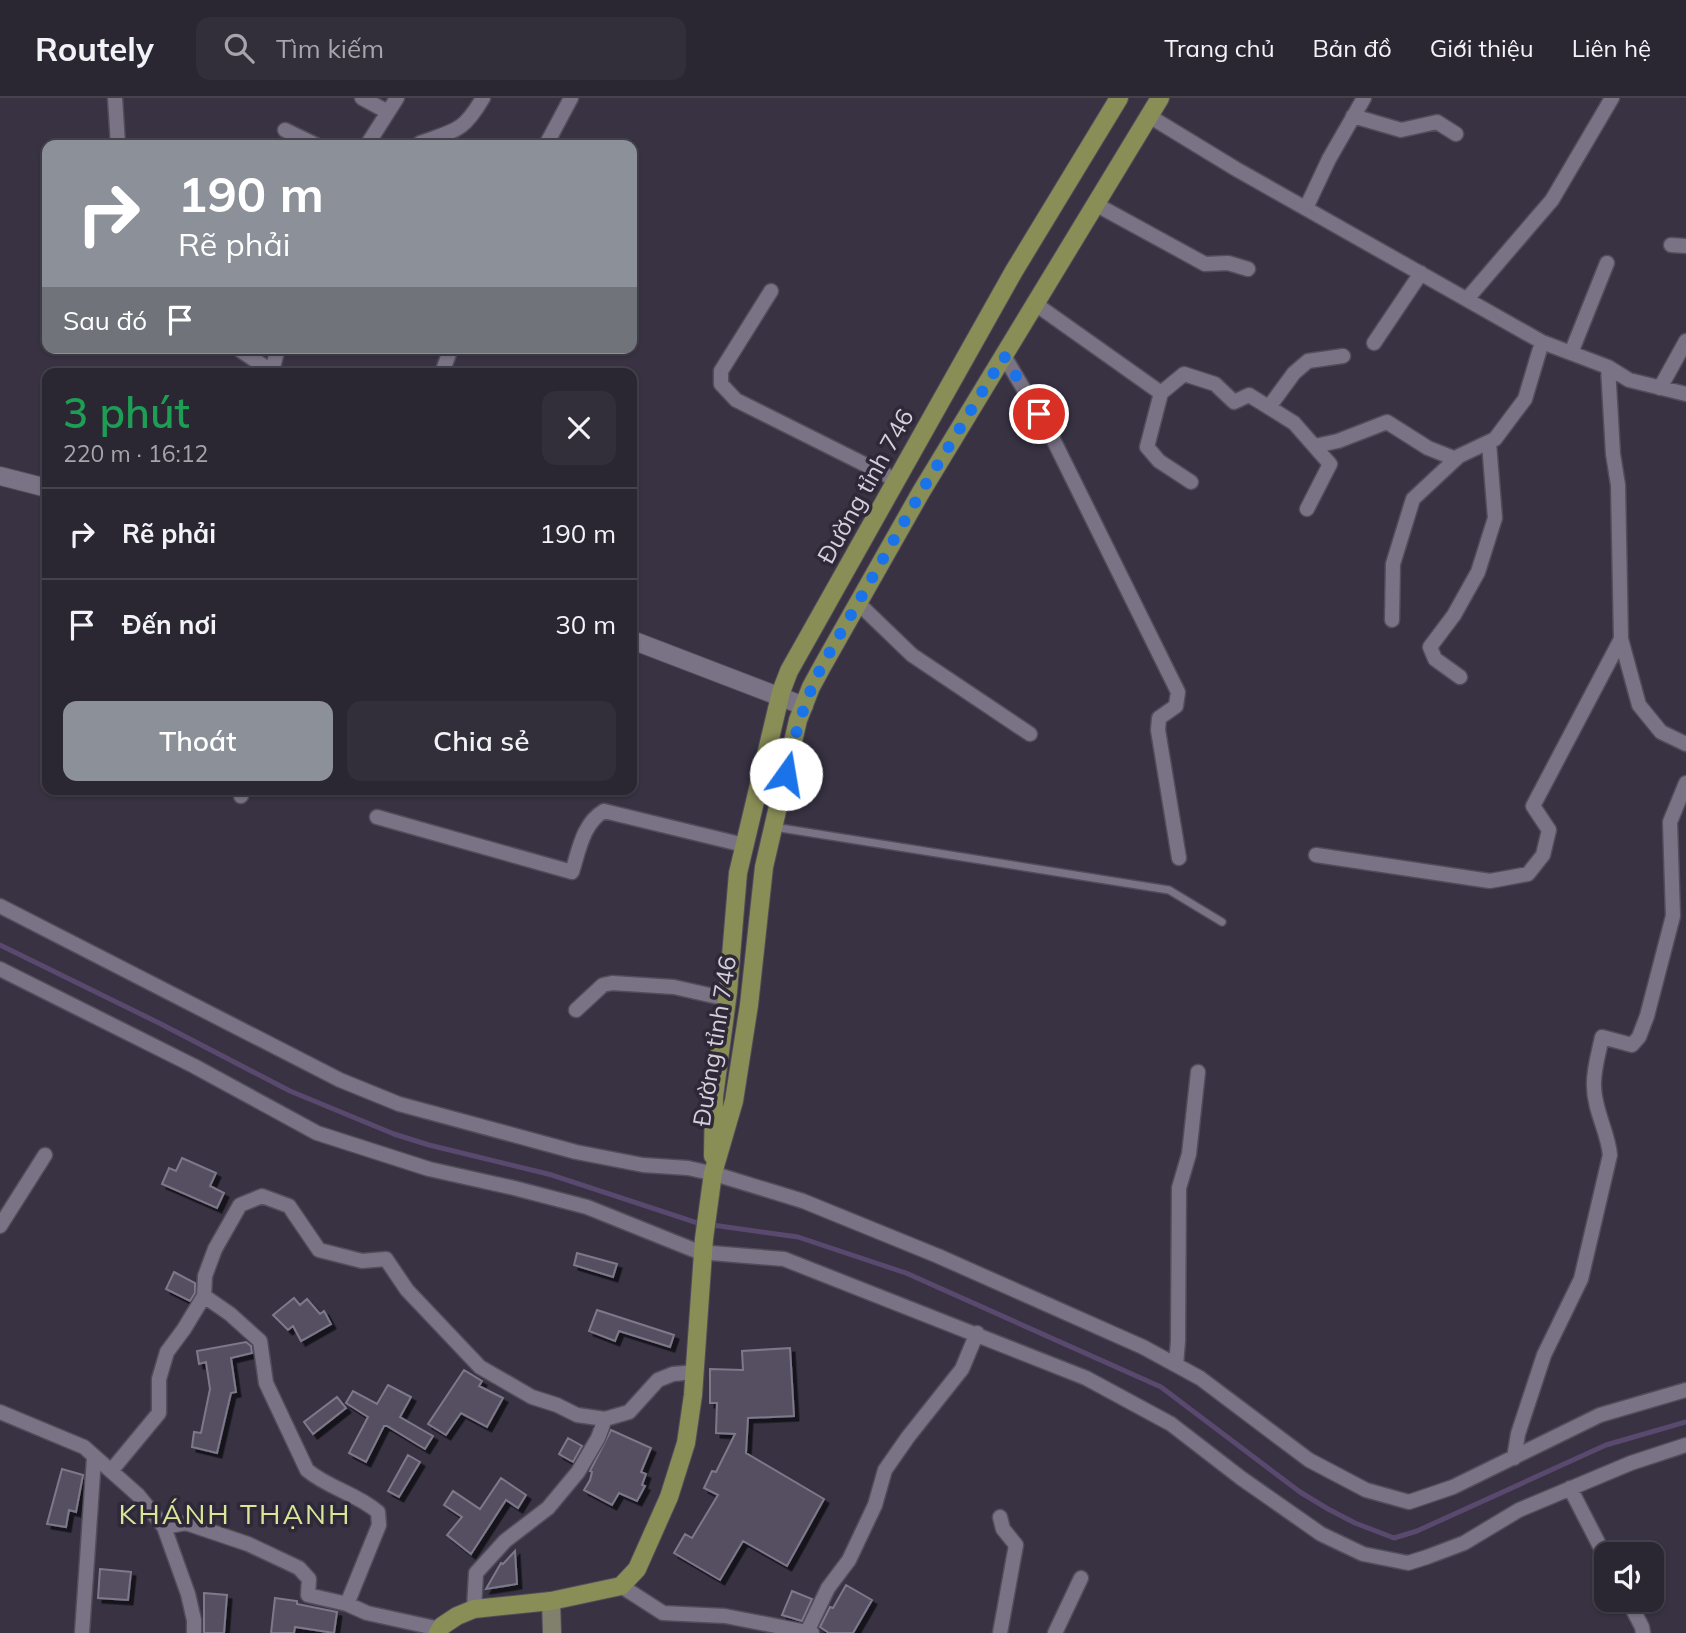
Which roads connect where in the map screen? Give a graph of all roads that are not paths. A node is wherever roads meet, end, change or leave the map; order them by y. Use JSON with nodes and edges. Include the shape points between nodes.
{"nodes":[{"id":1,"x":115,"y":98,"type":"edge"},
{"id":2,"x":362,"y":98,"type":"edge"},
{"id":3,"x":397,"y":98,"type":"edge"},
{"id":4,"x":483,"y":98,"type":"edge"},
{"id":5,"x":571,"y":98,"type":"edge"},
{"id":6,"x":1119,"y":98,"type":"edge"},
{"id":7,"x":1160,"y":98,"type":"edge"},
{"id":8,"x":1364,"y":98,"type":"edge"},
{"id":9,"x":1612,"y":98,"type":"edge"},
{"id":10,"x":388,"y":112,"type":"junction"},
{"id":11,"x":1149,"y":116,"type":"junction"},
{"id":12,"x":1353,"y":116,"type":"junction"},
{"id":13,"x":285,"y":130,"type":"dead end"},
{"id":14,"x":1455,"y":134,"type":"dead end"},
{"id":15,"x":118,"y":140,"type":"edge"},
{"id":16,"x":306,"y":140,"type":"edge"},
{"id":17,"x":370,"y":140,"type":"edge"},
{"id":18,"x":428,"y":140,"type":"edge"},
{"id":19,"x":550,"y":140,"type":"edge"},
{"id":20,"x":1097,"y":205,"type":"junction"},
{"id":21,"x":1306,"y":208,"type":"junction"},
{"id":22,"x":1607,"y":263,"type":"dead end"},
{"id":23,"x":1248,"y":269,"type":"dead end"},
{"id":24,"x":1421,"y":273,"type":"junction"},
{"id":25,"x":771,"y":291,"type":"dead end"},
{"id":26,"x":1467,"y":299,"type":"junction"},
{"id":27,"x":1034,"y":303,"type":"junction"},
{"id":28,"x":1686,"y":341,"type":"edge"},
{"id":29,"x":1542,"y":342,"type":"junction"},
{"id":30,"x":1374,"y":343,"type":"dead end"},
{"id":31,"x":1571,"y":353,"type":"junction"},
{"id":32,"x":246,"y":354,"type":"edge"},
{"id":33,"x":1004,"y":356,"type":"junction"},
{"id":34,"x":1343,"y":356,"type":"dead end"},
{"id":35,"x":1608,"y":367,"type":"junction"},
{"id":36,"x":267,"y":368,"type":"edge"},
{"id":37,"x":1660,"y":388,"type":"junction"},
{"id":38,"x":1161,"y":393,"type":"junction"},
{"id":39,"x":1686,"y":394,"type":"edge"},
{"id":40,"x":1269,"y":407,"type":"junction"},
{"id":41,"x":1489,"y":443,"type":"junction"},
{"id":42,"x":1315,"y":446,"type":"junction"},
{"id":43,"x":1456,"y":459,"type":"junction"},
{"id":44,"x":0,"y":476,"type":"edge"},
{"id":45,"x":896,"y":480,"type":"junction"},
{"id":46,"x":1191,"y":482,"type":"dead end"},
{"id":47,"x":42,"y":487,"type":"edge"},
{"id":48,"x":1307,"y":509,"type":"dead end"},
{"id":49,"x":858,"y":603,"type":"junction"},
{"id":50,"x":1392,"y":620,"type":"dead end"},
{"id":51,"x":1620,"y":639,"type":"junction"},
{"id":52,"x":637,"y":642,"type":"edge"},
{"id":53,"x":1460,"y":677,"type":"dead end"},
{"id":54,"x":779,"y":697,"type":"junction"},
{"id":55,"x":804,"y":706,"type":"junction"},
{"id":56,"x":1030,"y":734,"type":"dead end"},
{"id":57,"x":1686,"y":744,"type":"edge"},
{"id":58,"x":1686,"y":783,"type":"edge"},
{"id":59,"x":377,"y":817,"type":"dead end"},
{"id":60,"x":773,"y":827,"type":"junction"},
{"id":61,"x":744,"y":845,"type":"junction"},
{"id":62,"x":1316,"y":855,"type":"dead end"},
{"id":63,"x":1179,"y":858,"type":"dead end"},
{"id":64,"x":0,"y":906,"type":"edge"},
{"id":65,"x":1222,"y":922,"type":"dead end"},
{"id":66,"x":0,"y":969,"type":"edge"},
{"id":67,"x":727,"y":999,"type":"junction"},
{"id":68,"x":576,"y":1010,"type":"dead end"},
{"id":69,"x":1198,"y":1072,"type":"dead end"},
{"id":70,"x":45,"y":1155,"type":"dead end"},
{"id":71,"x":713,"y":1173,"type":"junction"},
{"id":72,"x":0,"y":1226,"type":"edge"},
{"id":73,"x":702,"y":1252,"type":"junction"},
{"id":74,"x":204,"y":1296,"type":"junction"},
{"id":75,"x":977,"y":1333,"type":"junction"},
{"id":76,"x":1175,"y":1365,"type":"junction"},
{"id":77,"x":695,"y":1372,"type":"junction"},
{"id":78,"x":1686,"y":1390,"type":"edge"},
{"id":79,"x":0,"y":1412,"type":"edge"},
{"id":80,"x":605,"y":1419,"type":"junction"},
{"id":81,"x":1686,"y":1445,"type":"edge"},
{"id":82,"x":94,"y":1458,"type":"junction"},
{"id":83,"x":1514,"y":1458,"type":"junction"},
{"id":84,"x":111,"y":1471,"type":"junction"},
{"id":85,"x":1570,"y":1488,"type":"junction"},
{"id":86,"x":1000,"y":1517,"type":"dead end"},
{"id":87,"x":163,"y":1527,"type":"junction"},
{"id":88,"x":1598,"y":1542,"type":"edge"},
{"id":89,"x":1081,"y":1578,"type":"dead end"},
{"id":90,"x":621,"y":1586,"type":"junction"},
{"id":91,"x":551,"y":1601,"type":"junction"},
{"id":92,"x":347,"y":1604,"type":"junction"},
{"id":93,"x":474,"y":1609,"type":"junction"},
{"id":94,"x":1634,"y":1612,"type":"edge"},
{"id":95,"x":439,"y":1631,"type":"edge"},
{"id":96,"x":809,"y":1632,"type":"edge"},
{"id":97,"x":82,"y":1633,"type":"edge"},
{"id":98,"x":194,"y":1633,"type":"edge"},
{"id":99,"x":552,"y":1633,"type":"edge"},
{"id":100,"x":1000,"y":1633,"type":"edge"},
{"id":101,"x":1055,"y":1633,"type":"edge"},
{"id":102,"x":1643,"y":1633,"type":"edge"}],
"edges":[{"from":1,"to":15,"type":"street"},
{"from":2,"to":10,"type":"street"},
{"from":3,"to":10,"type":"street"},
{"from":4,"to":18,"type":"street","via":[[463,127]]},
{"from":5,"to":19,"type":"street"},
{"from":6,"to":45,"type":"main road","name":"Đường tỉnh 746"},
{"from":7,"to":11,"type":"main road","name":"Đường tỉnh 746"},
{"from":8,"to":12,"type":"street"},
{"from":9,"to":26,"type":"street","via":[[1552,201]]},
{"from":10,"to":17,"type":"street"},
{"from":11,"to":20,"type":"main road","name":"Đường tỉnh 746"},
{"from":11,"to":21,"type":"street"},
{"from":12,"to":14,"type":"street","via":[[1401,130],[1437,122]]},
{"from":12,"to":21,"type":"street"},
{"from":13,"to":16,"type":"street"},
{"from":20,"to":23,"type":"street","via":[[1205,264],[1228,263]]},
{"from":20,"to":27,"type":"main road","name":"Đường tỉnh 746"},
{"from":21,"to":24,"type":"street"},
{"from":22,"to":31,"type":"street"},
{"from":24,"to":26,"type":"street"},
{"from":24,"to":30,"type":"street"},
{"from":25,"to":45,"type":"street","via":[[721,371],[721,384],[736,400]]},
{"from":26,"to":29,"type":"street"},
{"from":27,"to":33,"type":"main road","name":"Đường tỉnh 746"},
{"from":27,"to":38,"type":"street"},
{"from":28,"to":37,"type":"street"},
{"from":29,"to":31,"type":"street"},
{"from":29,"to":41,"type":"street","via":[[1525,398]]},
{"from":31,"to":35,"type":"street"},
{"from":32,"to":36,"type":"street"},
{"from":33,"to":49,"type":"main road","name":"Đường tỉnh 746"},
{"from":33,"to":63,"type":"street","via":[[1050,433],[1178,692],[1176,706],[1159,718],[1157,730]]},
{"from":34,"to":40,"type":"street","via":[[1308,361]]},
{"from":35,"to":37,"type":"street","via":[[1629,380]]},
{"from":35,"to":51,"type":"street","via":[[1618,485]]},
{"from":37,"to":39,"type":"street"},
{"from":38,"to":40,"type":"street","via":[[1184,374],[1215,384],[1234,402],[1249,395]]},
{"from":38,"to":46,"type":"street","via":[[1147,447]]},
{"from":40,"to":42,"type":"street","via":[[1294,423]]},
{"from":41,"to":43,"type":"street"},
{"from":41,"to":53,"type":"street","via":[[1495,518],[1478,572],[1430,647],[1435,659]]},
{"from":42,"to":43,"type":"street","via":[[1385,422]]},
{"from":42,"to":48,"type":"street","via":[[1330,464]]},
{"from":43,"to":50,"type":"street","via":[[1413,499],[1393,565]]},
{"from":44,"to":47,"type":"street"},
{"from":45,"to":54,"type":"main road","name":"Đường tỉnh 746","via":[[789,671]]},
{"from":49,"to":55,"type":"main road","name":"Đường tỉnh 746"},
{"from":49,"to":56,"type":"street","via":[[912,656]]},
{"from":51,"to":57,"type":"street","via":[[1639,705],[1661,732]]},
{"from":51,"to":62,"type":"street","via":[[1533,806],[1549,830],[1544,855],[1528,874],[1490,881]]},
{"from":52,"to":54,"type":"street"},
{"from":54,"to":55,"type":"street"},
{"from":54,"to":61,"type":"main road","name":"Đường tỉnh 746"},
{"from":55,"to":60,"type":"main road","name":"Đường tỉnh 746"},
{"from":58,"to":83,"type":"street","via":[[1670,821],[1673,916],[1657,981],[1639,1037],[1632,1045],[1602,1037],[1594,1086],[1610,1156],[1581,1279],[1544,1355]]},
{"from":59,"to":61,"type":"street","via":[[572,872],[593,817],[604,811]]},
{"from":60,"to":65,"type":"lane","via":[[1169,890]]},
{"from":60,"to":71,"type":"main road","name":"Đường tỉnh 746","via":[[734,1101]]},
{"from":61,"to":67,"type":"main road","name":"Đường tỉnh 746"},
{"from":64,"to":71,"type":"street","via":[[330,1075],[399,1104],[576,1153]]},
{"from":66,"to":73,"type":"street","via":[[317,1133],[429,1168],[587,1208]]},
{"from":67,"to":68,"type":"street","via":[[674,987],[612,983],[603,985]]},
{"from":67,"to":71,"type":"main road","name":"Đường tỉnh 746","via":[[714,1097]]},
{"from":69,"to":76,"type":"street","via":[[1189,1154],[1179,1188]]},
{"from":70,"to":72,"type":"street"},
{"from":71,"to":73,"type":"main road"},
{"from":71,"to":76,"type":"street","via":[[803,1201],[914,1246]]},
{"from":73,"to":75,"type":"street","via":[[784,1259]]},
{"from":73,"to":77,"type":"main road"},
{"from":74,"to":80,"type":"street","via":[[205,1276],[215,1250],[240,1205],[262,1196],[289,1206],[319,1250],[362,1261],[386,1259],[407,1290],[480,1367],[532,1397],[577,1415]]},
{"from":74,"to":84,"type":"street","via":[[167,1352],[159,1380],[159,1413]]},
{"from":74,"to":92,"type":"street","via":[[260,1341],[266,1383],[307,1470],[378,1512],[379,1525]]},
{"from":75,"to":85,"type":"street","via":[[1086,1378],[1171,1424],[1321,1534],[1363,1554],[1408,1563],[1427,1557]]},
{"from":75,"to":96,"type":"street","via":[[962,1369],[885,1470],[875,1505]]},
{"from":76,"to":83,"type":"street","via":[[1200,1378],[1309,1460],[1366,1490],[1409,1502]]},
{"from":77,"to":80,"type":"street","via":[[658,1380],[629,1412]]},
{"from":77,"to":90,"type":"main road","via":[[686,1443],[669,1497],[637,1569]]},
{"from":78,"to":83,"type":"street","via":[[1600,1415]]},
{"from":79,"to":82,"type":"street","via":[[85,1447]]},
{"from":80,"to":93,"type":"street","via":[[578,1472],[548,1508],[505,1541],[476,1573]]},
{"from":81,"to":85,"type":"street"},
{"from":82,"to":84,"type":"street"},
{"from":82,"to":97,"type":"street"},
{"from":84,"to":87,"type":"street"},
{"from":85,"to":88,"type":"street"},
{"from":86,"to":100,"type":"street","via":[[1016,1545]]},
{"from":87,"to":92,"type":"street","via":[[186,1523],[248,1544],[299,1568],[309,1579],[308,1595]]},
{"from":87,"to":98,"type":"street","via":[[188,1594]]},
{"from":89,"to":101,"type":"street"},
{"from":90,"to":91,"type":"main road"},
{"from":90,"to":96,"type":"street","via":[[663,1613],[725,1616]]},
{"from":91,"to":93,"type":"main road"},
{"from":91,"to":99,"type":"main road"},
{"from":92,"to":95,"type":"street"},
{"from":93,"to":95,"type":"main road"},
{"from":94,"to":102,"type":"street"}]}
